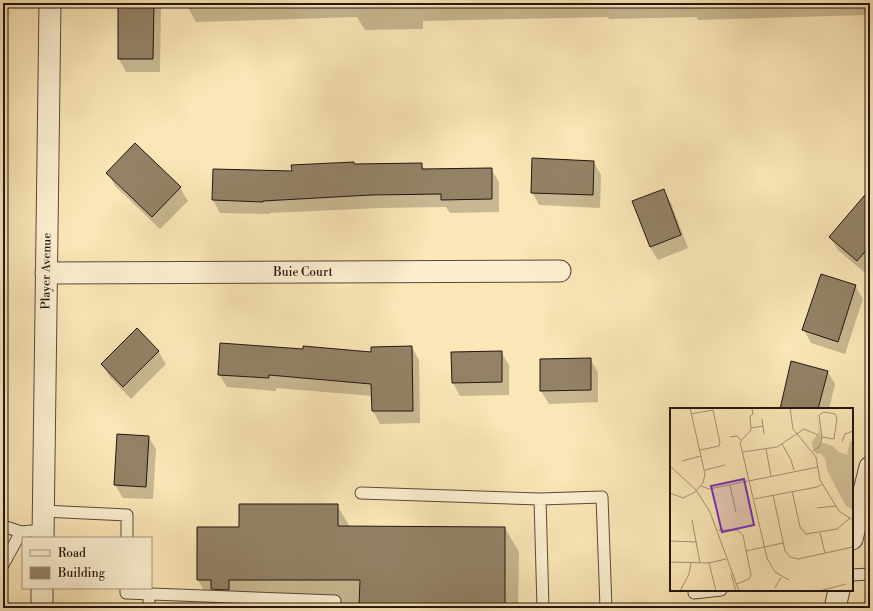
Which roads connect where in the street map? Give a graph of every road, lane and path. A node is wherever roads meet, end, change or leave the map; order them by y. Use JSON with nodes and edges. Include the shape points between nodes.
{"nodes":[{"id":1,"x":50,"y":3,"type":"edge"},
{"id":2,"x":560,"y":271,"type":"dead end"},
{"id":3,"x":46,"y":273,"type":"junction"},
{"id":4,"x":870,"y":466,"type":"edge"},
{"id":5,"x":361,"y":493,"type":"dead end"},
{"id":6,"x":540,"y":499,"type":"junction"},
{"id":7,"x":3,"y":526,"type":"edge"},
{"id":8,"x":43,"y":526,"type":"edge"},
{"id":9,"x":21,"y":532,"type":"junction"},
{"id":10,"x":853,"y":535,"type":"edge"},
{"id":11,"x":127,"y":537,"type":"edge"},
{"id":12,"x":3,"y":565,"type":"edge"},
{"id":13,"x":870,"y":574,"type":"edge"},
{"id":14,"x":853,"y":575,"type":"edge"},
{"id":15,"x":42,"y":589,"type":"edge"},
{"id":16,"x":126,"y":589,"type":"edge"},
{"id":17,"x":713,"y":591,"type":"edge"},
{"id":18,"x":839,"y":591,"type":"edge"},
{"id":19,"x":694,"y":593,"type":"dead end"},
{"id":20,"x":149,"y":594,"type":"junction"},
{"id":21,"x":42,"y":608,"type":"edge"},
{"id":22,"x":149,"y":608,"type":"edge"},
{"id":23,"x":335,"y":608,"type":"edge"},
{"id":24,"x":543,"y":608,"type":"edge"},
{"id":25,"x":606,"y":608,"type":"edge"},
{"id":26,"x":835,"y":608,"type":"edge"}],
"edges":[{"from":1,"to":3,"type":"street","name":"Player Avenue"},
{"from":2,"to":3,"type":"street","name":"Buie Court"},
{"from":3,"to":8,"type":"street","name":"Player Avenue"},
{"from":4,"to":10,"type":"street"},
{"from":5,"to":6,"type":"lane"},
{"from":6,"to":24,"type":"lane"},
{"from":6,"to":25,"type":"lane","via":[[602,497]]},
{"from":7,"to":9,"type":"lane"},
{"from":8,"to":9,"type":"lane"},
{"from":8,"to":11,"type":"lane","via":[[127,515]]},
{"from":9,"to":12,"type":"lane"},
{"from":13,"to":14,"type":"lane"},
{"from":15,"to":21,"type":"street"},
{"from":16,"to":20,"type":"lane","via":[[126,593]]},
{"from":17,"to":19,"type":"lane"},
{"from":18,"to":26,"type":"street"},
{"from":20,"to":22,"type":"lane"},
{"from":20,"to":23,"type":"lane","via":[[335,601]]}]}
